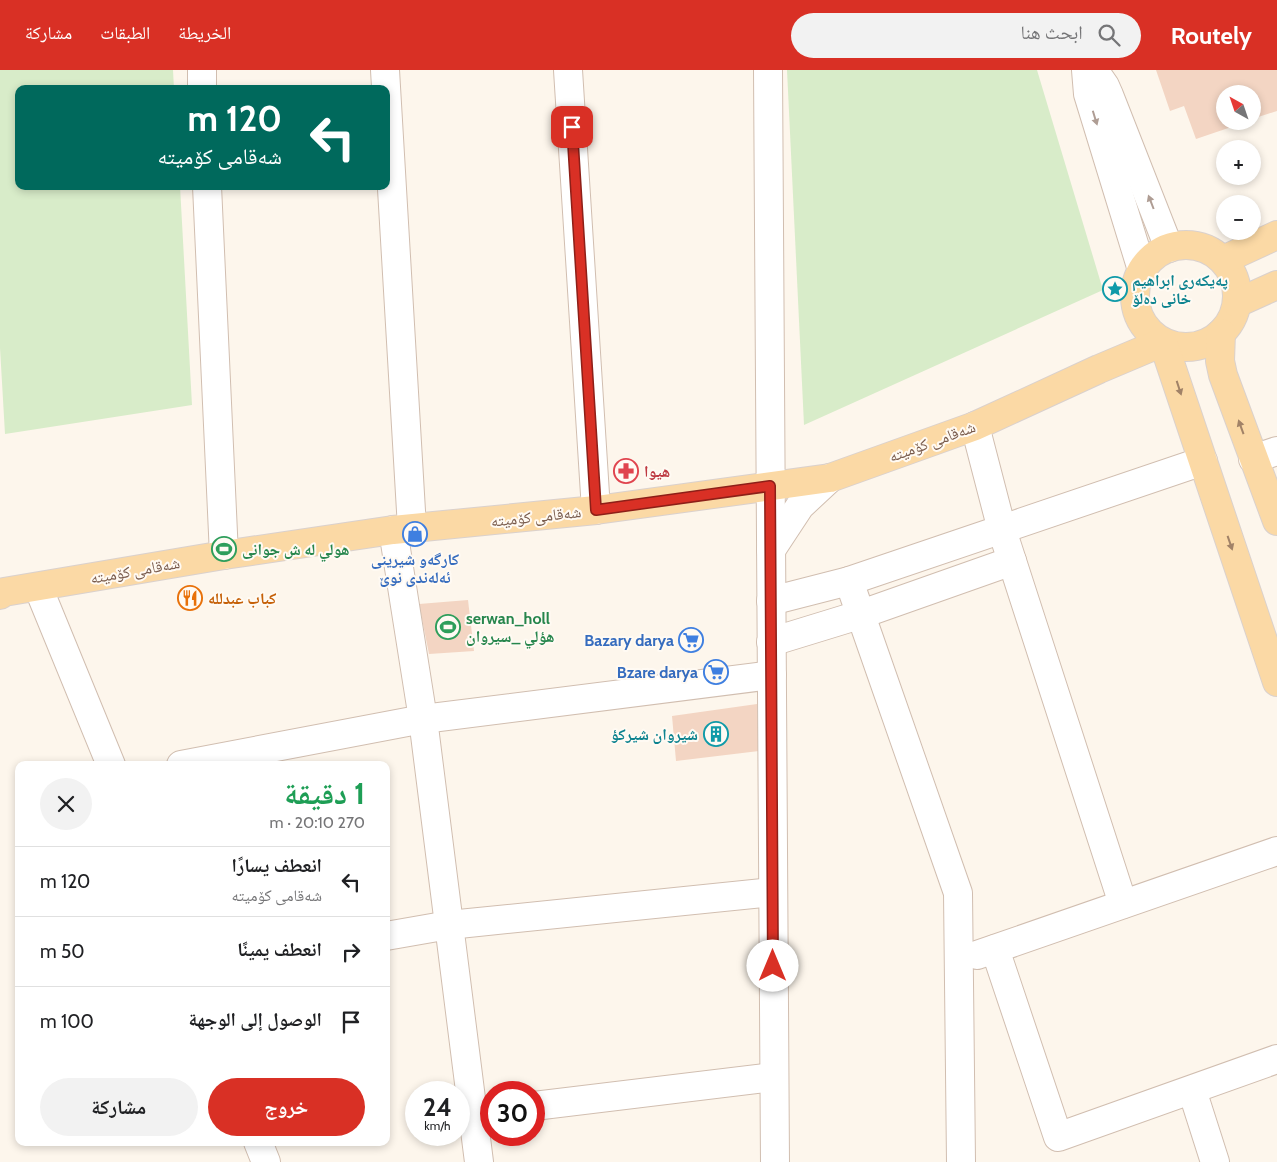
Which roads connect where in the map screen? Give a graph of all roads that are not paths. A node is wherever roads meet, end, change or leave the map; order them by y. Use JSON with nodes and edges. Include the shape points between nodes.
{"nodes":[{"id":1,"x":202,"y":70,"type":"edge"},
{"id":2,"x":385,"y":70,"type":"edge"},
{"id":3,"x":568,"y":70,"type":"edge"},
{"id":4,"x":768,"y":70,"type":"edge"},
{"id":5,"x":1086,"y":70,"type":"edge"},
{"id":6,"x":1094,"y":70,"type":"edge"},
{"id":7,"x":202,"y":85,"type":"edge"},
{"id":8,"x":386,"y":85,"type":"edge"},
{"id":9,"x":207,"y":190,"type":"edge"},
{"id":10,"x":389,"y":190,"type":"edge"},
{"id":11,"x":1277,"y":234,"type":"edge"},
{"id":12,"x":1169,"y":248,"type":"junction"},
{"id":13,"x":1223,"y":260,"type":"junction"},
{"id":14,"x":1142,"y":270,"type":"junction"},
{"id":15,"x":1277,"y":284,"type":"edge"},
{"id":16,"x":1237,"y":303,"type":"junction"},
{"id":17,"x":1221,"y":333,"type":"junction"},
{"id":18,"x":1163,"y":342,"type":"junction"},
{"id":19,"x":976,"y":426,"type":"junction"},
{"id":20,"x":1265,"y":455,"type":"edge"},
{"id":21,"x":1203,"y":462,"type":"junction"},
{"id":22,"x":830,"y":478,"type":"junction"},
{"id":23,"x":770,"y":486,"type":"junction"},
{"id":24,"x":596,"y":510,"type":"junction"},
{"id":25,"x":1277,"y":521,"type":"edge"},
{"id":26,"x":402,"y":529,"type":"junction"},
{"id":27,"x":1002,"y":530,"type":"junction"},
{"id":28,"x":771,"y":550,"type":"junction"},
{"id":29,"x":224,"y":555,"type":"junction"},
{"id":30,"x":1012,"y":561,"type":"junction"},
{"id":31,"x":849,"y":582,"type":"junction"},
{"id":32,"x":38,"y":587,"type":"junction"},
{"id":33,"x":1,"y":592,"type":"edge"},
{"id":34,"x":771,"y":601,"type":"junction"},
{"id":35,"x":859,"y":614,"type":"junction"},
{"id":36,"x":771,"y":642,"type":"junction"},
{"id":37,"x":772,"y":675,"type":"junction"},
{"id":38,"x":1277,"y":682,"type":"edge"},
{"id":39,"x":423,"y":719,"type":"junction"},
{"id":40,"x":109,"y":761,"type":"edge"},
{"id":41,"x":202,"y":761,"type":"edge"},
{"id":42,"x":1277,"y":850,"type":"edge"},
{"id":43,"x":773,"y":892,"type":"junction"},
{"id":44,"x":1123,"y":904,"type":"junction"},
{"id":45,"x":449,"y":925,"type":"junction"},
{"id":46,"x":390,"y":935,"type":"edge"},
{"id":47,"x":995,"y":948,"type":"junction"},
{"id":48,"x":959,"y":961,"type":"junction"},
{"id":49,"x":1277,"y":1059,"type":"edge"},
{"id":50,"x":774,"y":1077,"type":"junction"},
{"id":51,"x":1192,"y":1090,"type":"junction"},
{"id":52,"x":480,"y":1101,"type":"edge"},
{"id":53,"x":545,"y":1105,"type":"edge"},
{"id":54,"x":480,"y":1145,"type":"edge"},
{"id":55,"x":260,"y":1146,"type":"edge"},
{"id":56,"x":266,"y":1162,"type":"edge"},
{"id":57,"x":479,"y":1162,"type":"edge"},
{"id":58,"x":774,"y":1162,"type":"edge"},
{"id":59,"x":961,"y":1162,"type":"edge"},
{"id":60,"x":1215,"y":1162,"type":"edge"}],
"edges":[{"from":1,"to":7,"type":"street"},
{"from":2,"to":8,"type":"street"},
{"from":3,"to":24,"type":"street"},
{"from":4,"to":23,"type":"street"},
{"from":5,"to":14,"type":"street","one_way":true,"via":[[1089,99]]},
{"from":12,"to":6,"type":"street","one_way":true,"via":[[1109,95]]},
{"from":9,"to":29,"type":"street"},
{"from":10,"to":26,"type":"street"},
{"from":11,"to":13,"type":"main road"},
{"from":12,"to":13,"type":"main road","via":[[1198,246]]},
{"from":12,"to":14,"type":"main road","via":[[1153,257]]},
{"from":13,"to":16,"type":"main road","via":[[1237,288]]},
{"from":14,"to":18,"type":"main road","via":[[1135,295],[1137,309],[1142,323]]},
{"from":15,"to":16,"type":"main road"},
{"from":16,"to":17,"type":"main road","via":[[1232,320]]},
{"from":17,"to":18,"type":"main road","via":[[1194,347],[1178,347]]},
{"from":20,"to":17,"type":"main road","one_way":true,"via":[[1223,375]]},
{"from":18,"to":19,"type":"main road","name":"شەقامی کۆمیتە"},
{"from":18,"to":21,"type":"main road","one_way":true},
{"from":19,"to":22,"type":"main road","name":"شەقامی کۆمیتە"},
{"from":19,"to":27,"type":"street"},
{"from":20,"to":25,"type":"main road"},
{"from":21,"to":27,"type":"street"},
{"from":21,"to":38,"type":"main road","one_way":true},
{"from":22,"to":23,"type":"main road","name":"شەقامی کۆمیتە"},
{"from":22,"to":28,"type":"street","via":[[800,506]]},
{"from":23,"to":24,"type":"main road","name":"شەقامی کۆمیتە"},
{"from":23,"to":28,"type":"street"},
{"from":24,"to":26,"type":"main road","name":"شەقامی کۆمیتە"},
{"from":26,"to":29,"type":"main road","name":"شەقامی کۆمیتە"},
{"from":26,"to":39,"type":"street"},
{"from":27,"to":30,"type":"street"},
{"from":27,"to":31,"type":"street"},
{"from":28,"to":34,"type":"street"},
{"from":29,"to":32,"type":"main road","name":"شەقامی کۆمیتە"},
{"from":30,"to":35,"type":"street"},
{"from":30,"to":44,"type":"street"},
{"from":31,"to":34,"type":"street"},
{"from":31,"to":35,"type":"street"},
{"from":32,"to":33,"type":"main road","name":"شەقامی کۆمیتە"},
{"from":32,"to":40,"type":"street"},
{"from":34,"to":36,"type":"street"},
{"from":35,"to":36,"type":"street"},
{"from":35,"to":48,"type":"street","via":[[958,893]]},
{"from":36,"to":37,"type":"street"},
{"from":37,"to":39,"type":"street"},
{"from":37,"to":43,"type":"street"},
{"from":39,"to":41,"type":"street"},
{"from":39,"to":45,"type":"street"},
{"from":42,"to":44,"type":"street"},
{"from":43,"to":45,"type":"street"},
{"from":43,"to":50,"type":"street"},
{"from":44,"to":47,"type":"street"},
{"from":45,"to":46,"type":"street"},
{"from":45,"to":52,"type":"street"},
{"from":47,"to":48,"type":"street"},
{"from":47,"to":51,"type":"street","via":[[1058,1137]]},
{"from":48,"to":59,"type":"street"},
{"from":49,"to":51,"type":"street"},
{"from":50,"to":53,"type":"street"},
{"from":50,"to":58,"type":"street"},
{"from":51,"to":60,"type":"street"},
{"from":54,"to":57,"type":"street"},
{"from":55,"to":56,"type":"street"}]}
